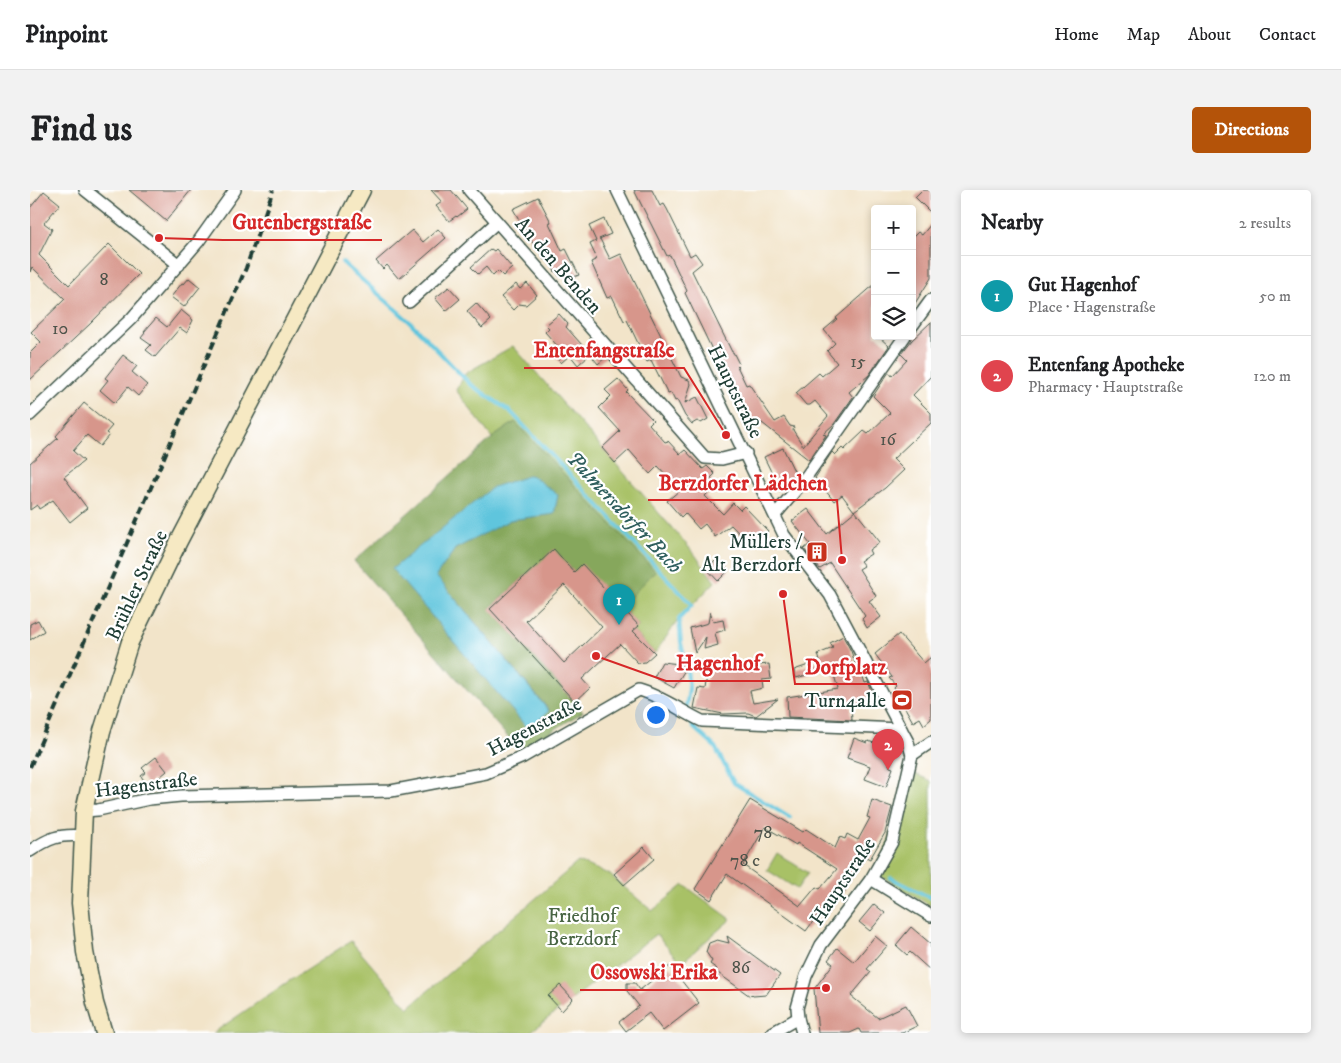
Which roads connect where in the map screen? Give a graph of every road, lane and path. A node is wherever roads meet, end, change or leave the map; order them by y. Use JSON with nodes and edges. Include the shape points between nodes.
{"nodes":[{"id":1,"x":84,"y":190,"type":"edge"},
{"id":2,"x":234,"y":190,"type":"edge"},
{"id":3,"x":362,"y":190,"type":"edge"},
{"id":4,"x":470,"y":190,"type":"edge"},
{"id":5,"x":617,"y":190,"type":"edge"},
{"id":6,"x":497,"y":222,"type":"junction"},
{"id":7,"x":179,"y":265,"type":"junction"},
{"id":8,"x":931,"y":300,"type":"edge"},
{"id":9,"x":409,"y":302,"type":"dead end"},
{"id":10,"x":916,"y":321,"type":"edge"},
{"id":11,"x":902,"y":340,"type":"edge"},
{"id":12,"x":30,"y":415,"type":"edge"},
{"id":13,"x":746,"y":453,"type":"junction"},
{"id":14,"x":775,"y":515,"type":"junction"},
{"id":15,"x":901,"y":729,"type":"junction"},
{"id":16,"x":931,"y":742,"type":"edge"},
{"id":17,"x":912,"y":755,"type":"junction"},
{"id":18,"x":84,"y":811,"type":"junction"},
{"id":19,"x":82,"y":836,"type":"junction"},
{"id":20,"x":30,"y":851,"type":"edge"},
{"id":21,"x":871,"y":879,"type":"junction"},
{"id":22,"x":931,"y":916,"type":"edge"},
{"id":23,"x":798,"y":1018,"type":"junction"},
{"id":24,"x":104,"y":1033,"type":"edge"},
{"id":25,"x":772,"y":1033,"type":"edge"},
{"id":26,"x":802,"y":1033,"type":"edge"}],
"edges":[{"from":1,"to":7,"type":"street"},
{"from":2,"to":7,"type":"street","via":[[221,212]]},
{"from":3,"to":18,"type":"main road","name":"Brühler Straße","via":[[130,642],[102,731]]},
{"from":4,"to":6,"type":"street","name":"An den Benden"},
{"from":5,"to":13,"type":"street","name":"Hauptstraße"},
{"from":6,"to":9,"type":"street","name":"An den Benden"},
{"from":6,"to":13,"type":"street","name":"An den Benden","via":[[705,458],[722,459]]},
{"from":7,"to":12,"type":"street","via":[[131,319]]},
{"from":8,"to":10,"type":"street"},
{"from":11,"to":14,"type":"street","via":[[801,484]]},
{"from":13,"to":14,"type":"street","name":"Hauptstraße"},
{"from":14,"to":15,"type":"street","name":"Hauptstraße","via":[[794,550],[830,595]]},
{"from":15,"to":17,"type":"street","name":"Hauptstraße"},
{"from":15,"to":18,"type":"street","name":"Hagenstraße","via":[[702,721],[639,690],[523,757],[486,773],[391,791],[181,796]]},
{"from":16,"to":17,"type":"street"},
{"from":17,"to":21,"type":"street","name":"Hauptstraße","via":[[892,842]]},
{"from":18,"to":19,"type":"main road","name":"Brühler Straße"},
{"from":19,"to":20,"type":"street","via":[[64,834],[46,840]]},
{"from":19,"to":24,"type":"main road","name":"Brühler Straße","via":[[80,903],[85,952]]},
{"from":21,"to":22,"type":"street"},
{"from":21,"to":23,"type":"street","name":"Hauptstraße","via":[[812,962],[797,1008]]},
{"from":23,"to":25,"type":"street"},
{"from":23,"to":26,"type":"street","name":"Hauptstraße"}]}
